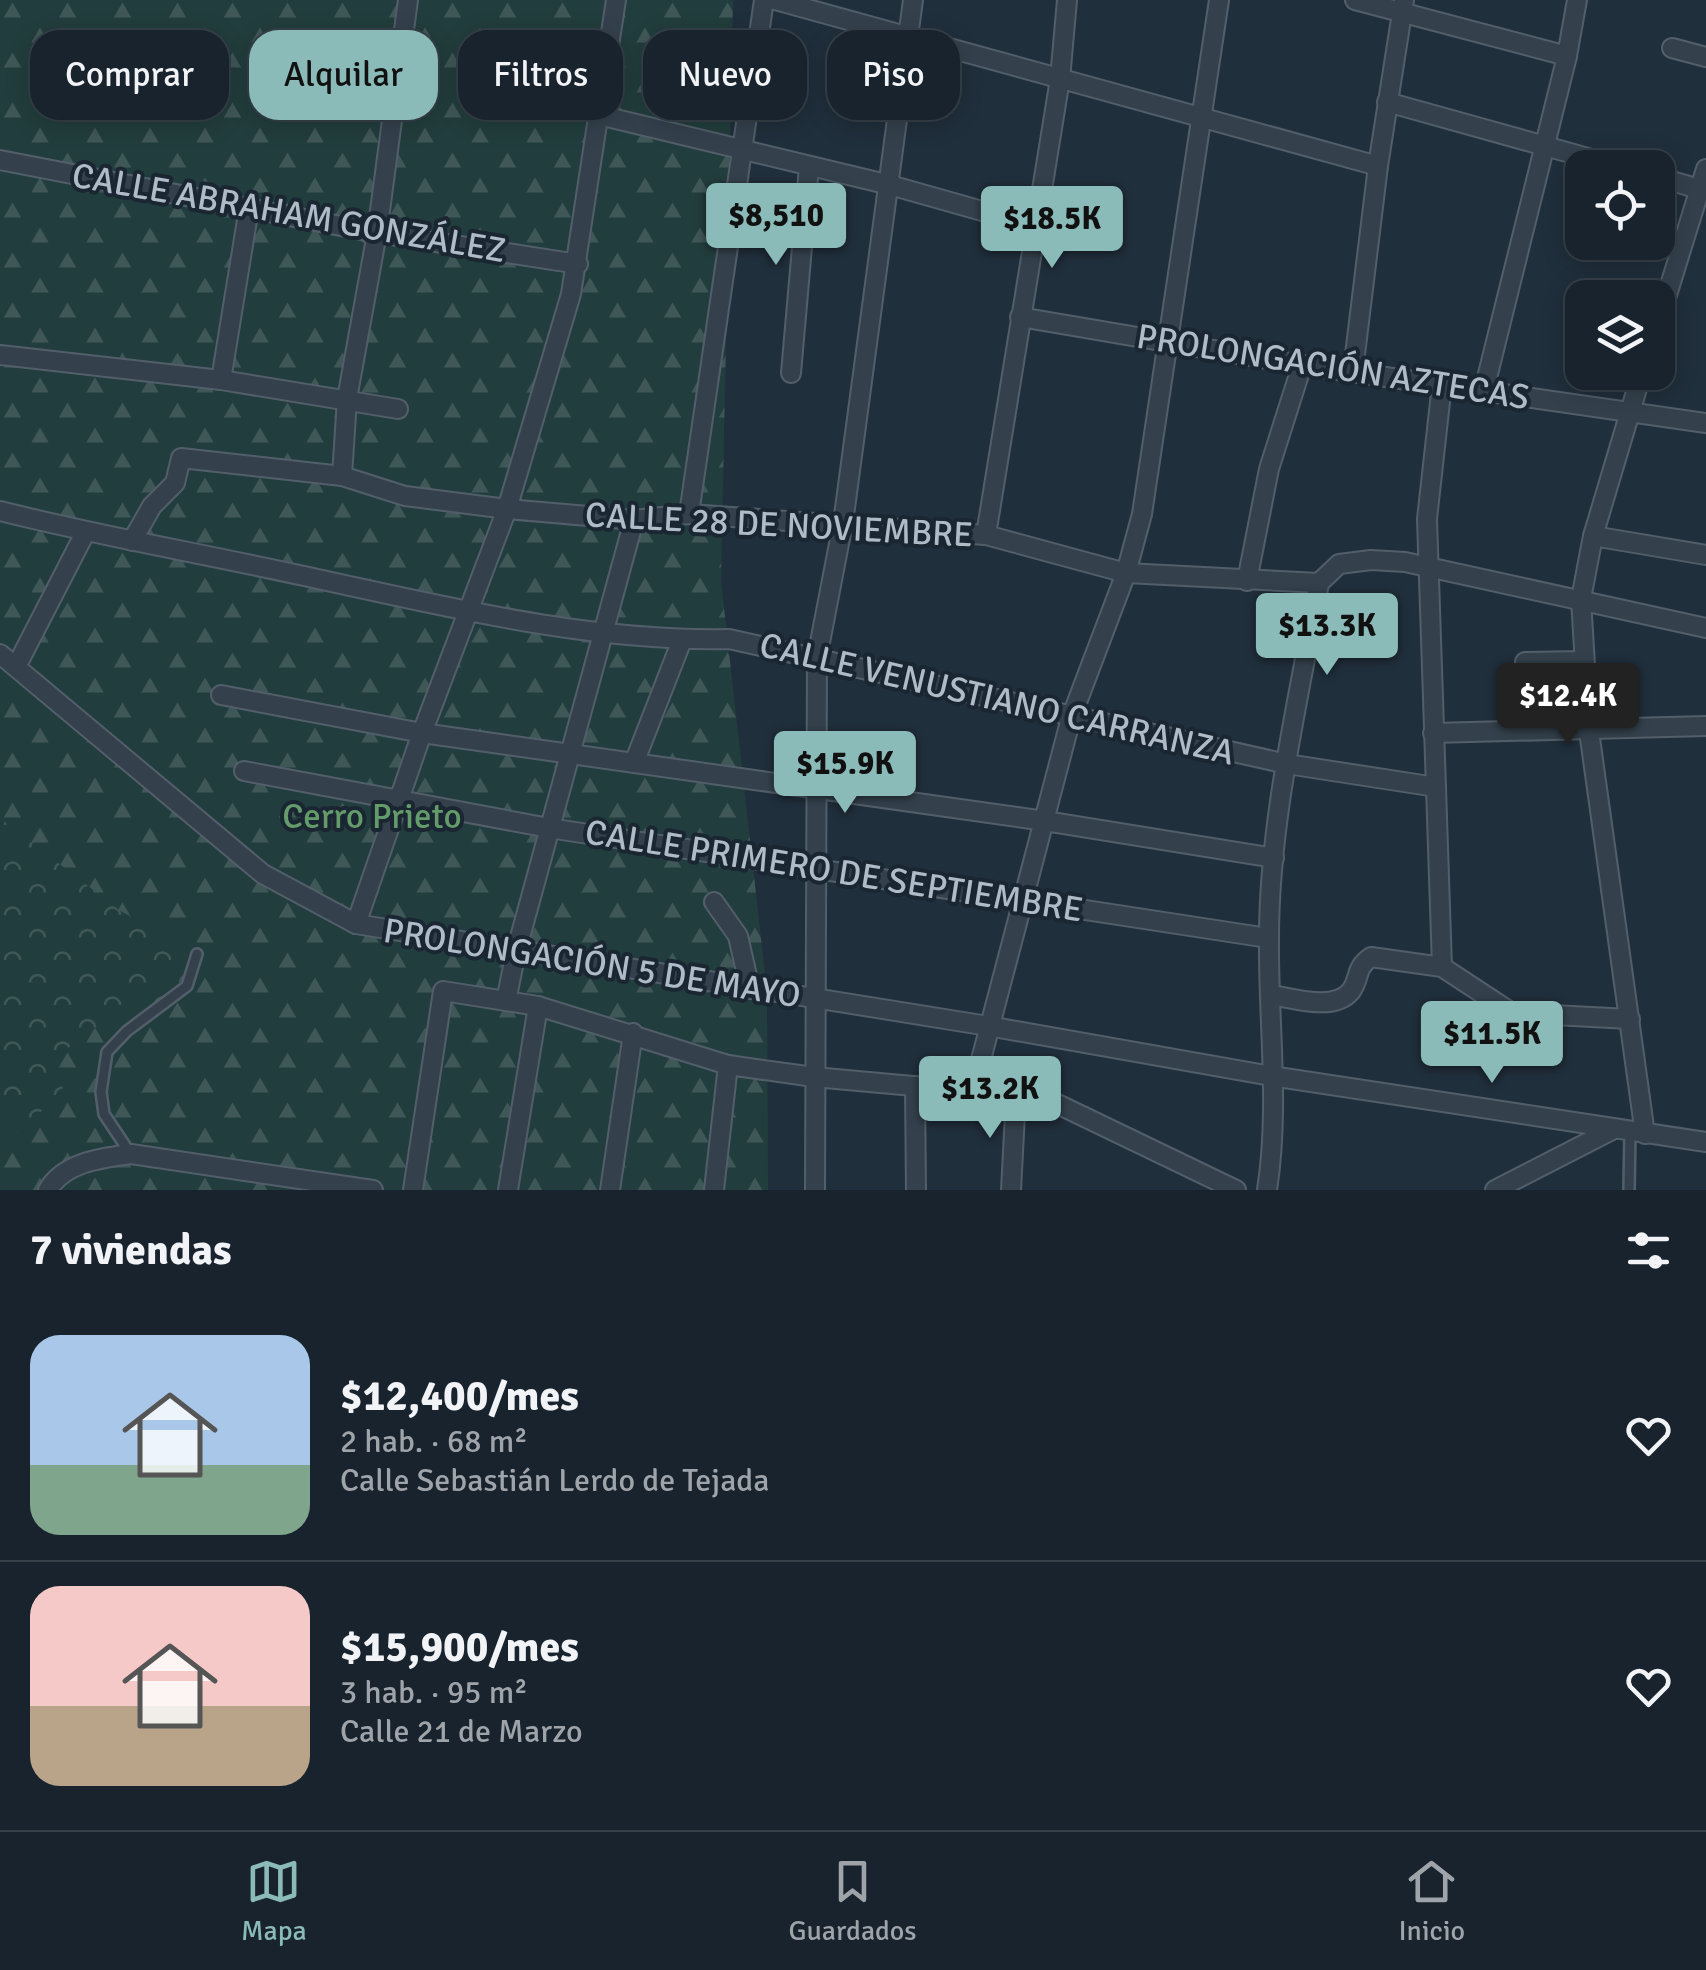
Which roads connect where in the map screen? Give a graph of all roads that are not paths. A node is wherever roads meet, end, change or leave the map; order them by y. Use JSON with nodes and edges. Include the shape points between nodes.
{"nodes":[{"id":1,"x":408,"y":0,"type":"edge"},
{"id":2,"x":616,"y":0,"type":"edge"},
{"id":3,"x":764,"y":0,"type":"edge"},
{"id":4,"x":775,"y":0,"type":"edge"},
{"id":5,"x":914,"y":0,"type":"edge"},
{"id":6,"x":1067,"y":0,"type":"edge"},
{"id":7,"x":1220,"y":0,"type":"edge"},
{"id":8,"x":1355,"y":0,"type":"edge"},
{"id":9,"x":1578,"y":0,"type":"edge"},
{"id":10,"x":1403,"y":6,"type":"edge"},
{"id":11,"x":612,"y":30,"type":"edge"},
{"id":12,"x":883,"y":30,"type":"edge"},
{"id":13,"x":909,"y":30,"type":"edge"},
{"id":14,"x":1672,"y":48,"type":"dead end"},
{"id":15,"x":960,"y":51,"type":"edge"},
{"id":16,"x":1567,"y":56,"type":"junction"},
{"id":17,"x":1706,"y":57,"type":"edge"},
{"id":18,"x":1060,"y":78,"type":"junction"},
{"id":19,"x":1387,"y":102,"type":"junction"},
{"id":20,"x":1201,"y":117,"type":"junction"},
{"id":21,"x":598,"y":120,"type":"edge"},
{"id":22,"x":619,"y":120,"type":"edge"},
{"id":23,"x":898,"y":120,"type":"edge"},
{"id":24,"x":1544,"y":144,"type":"junction"},
{"id":25,"x":1565,"y":150,"type":"edge"},
{"id":26,"x":744,"y":152,"type":"junction"},
{"id":27,"x":0,"y":160,"type":"edge"},
{"id":28,"x":1378,"y":166,"type":"junction"},
{"id":29,"x":810,"y":167,"type":"junction"},
{"id":30,"x":1706,"y":170,"type":"edge"},
{"id":31,"x":1675,"y":182,"type":"edge"},
{"id":32,"x":890,"y":185,"type":"junction"},
{"id":33,"x":1704,"y":190,"type":"edge"},
{"id":34,"x":249,"y":208,"type":"junction"},
{"id":35,"x":1035,"y":226,"type":"junction"},
{"id":36,"x":377,"y":233,"type":"junction"},
{"id":37,"x":578,"y":264,"type":"junction"},
{"id":38,"x":1673,"y":280,"type":"edge"},
{"id":39,"x":1020,"y":318,"type":"junction"},
{"id":40,"x":1168,"y":342,"type":"junction"},
{"id":41,"x":0,"y":355,"type":"edge"},
{"id":42,"x":1302,"y":365,"type":"junction"},
{"id":43,"x":1354,"y":372,"type":"junction"},
{"id":44,"x":791,"y":373,"type":"dead end"},
{"id":45,"x":220,"y":380,"type":"junction"},
{"id":46,"x":1442,"y":384,"type":"junction"},
{"id":47,"x":1484,"y":390,"type":"junction"},
{"id":48,"x":1636,"y":390,"type":"edge"},
{"id":49,"x":347,"y":400,"type":"junction"},
{"id":50,"x":398,"y":410,"type":"dead end"},
{"id":51,"x":1629,"y":412,"type":"junction"},
{"id":52,"x":1706,"y":423,"type":"edge"},
{"id":53,"x":342,"y":476,"type":"junction"},
{"id":54,"x":506,"y":509,"type":"junction"},
{"id":55,"x":0,"y":511,"type":"edge"},
{"id":56,"x":690,"y":514,"type":"junction"},
{"id":57,"x":634,"y":520,"type":"junction"},
{"id":58,"x":844,"y":524,"type":"junction"},
{"id":59,"x":85,"y":533,"type":"junction"},
{"id":60,"x":986,"y":535,"type":"junction"},
{"id":61,"x":1592,"y":536,"type":"junction"},
{"id":62,"x":132,"y":541,"type":"junction"},
{"id":63,"x":1706,"y":555,"type":"edge"},
{"id":64,"x":1428,"y":567,"type":"junction"},
{"id":65,"x":1126,"y":573,"type":"junction"},
{"id":66,"x":1247,"y":581,"type":"junction"},
{"id":67,"x":1319,"y":583,"type":"junction"},
{"id":68,"x":1580,"y":599,"type":"junction"},
{"id":69,"x":468,"y":611,"type":"junction"},
{"id":70,"x":1706,"y":628,"type":"edge"},
{"id":71,"x":603,"y":634,"type":"junction"},
{"id":72,"x":682,"y":640,"type":"junction"},
{"id":73,"x":0,"y":654,"type":"edge"},
{"id":74,"x":817,"y":658,"type":"junction"},
{"id":75,"x":1584,"y":661,"type":"junction"},
{"id":76,"x":1525,"y":662,"type":"dead end"},
{"id":77,"x":16,"y":667,"type":"junction"},
{"id":78,"x":221,"y":695,"type":"dead end"},
{"id":79,"x":1072,"y":718,"type":"junction"},
{"id":80,"x":1706,"y":726,"type":"edge"},
{"id":81,"x":1589,"y":731,"type":"junction"},
{"id":82,"x":422,"y":733,"type":"junction"},
{"id":83,"x":1433,"y":733,"type":"junction"},
{"id":84,"x":570,"y":754,"type":"junction"},
{"id":85,"x":634,"y":763,"type":"junction"},
{"id":86,"x":1287,"y":764,"type":"junction"},
{"id":87,"x":244,"y":771,"type":"dead end"},
{"id":88,"x":1436,"y":787,"type":"junction"},
{"id":89,"x":816,"y":788,"type":"junction"},
{"id":90,"x":400,"y":802,"type":"junction"},
{"id":91,"x":1046,"y":821,"type":"junction"},
{"id":92,"x":550,"y":828,"type":"junction"},
{"id":93,"x":1274,"y":858,"type":"junction"},
{"id":94,"x":815,"y":869,"type":"junction"},
{"id":95,"x":1023,"y":900,"type":"junction"},
{"id":96,"x":714,"y":902,"type":"dead end"},
{"id":97,"x":356,"y":924,"type":"junction"},
{"id":98,"x":1268,"y":938,"type":"junction"},
{"id":99,"x":516,"y":952,"type":"junction"},
{"id":100,"x":197,"y":954,"type":"dead end"},
{"id":101,"x":1442,"y":967,"type":"junction"},
{"id":102,"x":750,"y":989,"type":"junction"},
{"id":103,"x":1272,"y":994,"type":"junction"},
{"id":104,"x":814,"y":999,"type":"junction"},
{"id":105,"x":506,"y":1001,"type":"junction"},
{"id":106,"x":538,"y":1006,"type":"junction"},
{"id":107,"x":1630,"y":1020,"type":"junction"},
{"id":108,"x":988,"y":1026,"type":"junction"},
{"id":109,"x":633,"y":1033,"type":"junction"},
{"id":110,"x":728,"y":1065,"type":"junction"},
{"id":111,"x":814,"y":1076,"type":"junction"},
{"id":112,"x":1271,"y":1076,"type":"junction"},
{"id":113,"x":915,"y":1086,"type":"junction"},
{"id":114,"x":973,"y":1090,"type":"junction"},
{"id":115,"x":1016,"y":1095,"type":"junction"},
{"id":116,"x":1630,"y":1131,"type":"junction"},
{"id":117,"x":1706,"y":1142,"type":"edge"},
{"id":118,"x":131,"y":1154,"type":"junction"},
{"id":119,"x":48,"y":1190,"type":"edge"},
{"id":120,"x":373,"y":1190,"type":"edge"},
{"id":121,"x":413,"y":1190,"type":"edge"},
{"id":122,"x":508,"y":1190,"type":"edge"},
{"id":123,"x":610,"y":1190,"type":"edge"},
{"id":124,"x":714,"y":1190,"type":"edge"},
{"id":125,"x":814,"y":1190,"type":"edge"},
{"id":126,"x":916,"y":1190,"type":"edge"},
{"id":127,"x":1011,"y":1190,"type":"edge"},
{"id":128,"x":1236,"y":1190,"type":"edge"},
{"id":129,"x":1267,"y":1190,"type":"edge"},
{"id":130,"x":1495,"y":1190,"type":"edge"},
{"id":131,"x":1629,"y":1190,"type":"edge"}],
"edges":[{"from":1,"to":36,"type":"street"},
{"from":2,"to":11,"type":"street"},
{"from":3,"to":26,"type":"street"},
{"from":4,"to":12,"type":"street"},
{"from":5,"to":13,"type":"street"},
{"from":6,"to":18,"type":"street"},
{"from":7,"to":20,"type":"street"},
{"from":8,"to":10,"type":"street"},
{"from":9,"to":16,"type":"street"},
{"from":10,"to":16,"type":"street"},
{"from":10,"to":19,"type":"street"},
{"from":14,"to":17,"type":"street"},
{"from":15,"to":18,"type":"street"},
{"from":16,"to":24,"type":"street"},
{"from":18,"to":20,"type":"street"},
{"from":18,"to":35,"type":"street"},
{"from":19,"to":24,"type":"street"},
{"from":19,"to":28,"type":"street"},
{"from":20,"to":28,"type":"street"},
{"from":20,"to":40,"type":"street"},
{"from":21,"to":37,"type":"street"},
{"from":22,"to":26,"type":"street"},
{"from":23,"to":32,"type":"street"},
{"from":24,"to":25,"type":"street"},
{"from":24,"to":47,"type":"street"},
{"from":26,"to":29,"type":"street"},
{"from":26,"to":56,"type":"street"},
{"from":27,"to":34,"type":"street","name":"CALLE ABRAHAM GONZÁLEZ"},
{"from":28,"to":43,"type":"street"},
{"from":29,"to":32,"type":"street"},
{"from":29,"to":44,"type":"street"},
{"from":30,"to":33,"type":"street"},
{"from":31,"to":33,"type":"street"},
{"from":32,"to":35,"type":"street"},
{"from":32,"to":58,"type":"street"},
{"from":33,"to":38,"type":"street"},
{"from":34,"to":36,"type":"street","name":"CALLE ABRAHAM GONZÁLEZ"},
{"from":34,"to":45,"type":"street"},
{"from":35,"to":39,"type":"street"},
{"from":36,"to":37,"type":"street","name":"CALLE ABRAHAM GONZÁLEZ"},
{"from":36,"to":49,"type":"street"},
{"from":37,"to":54,"type":"street"},
{"from":39,"to":40,"type":"street","name":"PROLONGACIÓN AZTECAS"},
{"from":39,"to":60,"type":"street"},
{"from":40,"to":42,"type":"street","name":"PROLONGACIÓN AZTECAS"},
{"from":40,"to":65,"type":"street","via":[[1152,464]]},
{"from":41,"to":45,"type":"street"},
{"from":42,"to":43,"type":"street","name":"PROLONGACIÓN AZTECAS"},
{"from":42,"to":66,"type":"street","via":[[1269,469]]},
{"from":43,"to":46,"type":"street","name":"PROLONGACIÓN AZTECAS"},
{"from":45,"to":49,"type":"street"},
{"from":46,"to":47,"type":"street","name":"PROLONGACIÓN AZTECAS"},
{"from":46,"to":64,"type":"street"},
{"from":47,"to":51,"type":"street","name":"PROLONGACIÓN AZTECAS"},
{"from":48,"to":51,"type":"street"},
{"from":49,"to":50,"type":"street"},
{"from":49,"to":53,"type":"street"},
{"from":51,"to":52,"type":"street","name":"PROLONGACIÓN AZTECAS"},
{"from":51,"to":61,"type":"street"},
{"from":53,"to":54,"type":"street","name":"CALLE 28 DE NOVIEMBRE","via":[[405,496]]},
{"from":53,"to":62,"type":"street","name":"CALLE 28 DE NOVIEMBRE","via":[[181,458],[175,482]]},
{"from":54,"to":57,"type":"street","name":"CALLE 28 DE NOVIEMBRE"},
{"from":54,"to":69,"type":"street"},
{"from":55,"to":59,"type":"street","name":"CALLE VENUSTIANO CARRANZA"},
{"from":56,"to":57,"type":"street","name":"CALLE 28 DE NOVIEMBRE"},
{"from":56,"to":58,"type":"street","name":"CALLE 28 DE NOVIEMBRE"},
{"from":57,"to":71,"type":"street"},
{"from":58,"to":60,"type":"street","name":"CALLE 28 DE NOVIEMBRE"},
{"from":58,"to":74,"type":"street"},
{"from":59,"to":62,"type":"street","name":"CALLE VENUSTIANO CARRANZA"},
{"from":59,"to":77,"type":"street"},
{"from":60,"to":65,"type":"street","name":"CALLE 28 DE NOVIEMBRE"},
{"from":61,"to":63,"type":"street"},
{"from":61,"to":68,"type":"street"},
{"from":62,"to":69,"type":"street","name":"CALLE VENUSTIANO CARRANZA"},
{"from":64,"to":67,"type":"street","name":"CALLE 28 DE NOVIEMBRE","via":[[1371,560],[1339,564]]},
{"from":64,"to":68,"type":"street","name":"CALLE 28 DE NOVIEMBRE"},
{"from":64,"to":83,"type":"street"},
{"from":65,"to":66,"type":"street","name":"CALLE 28 DE NOVIEMBRE"},
{"from":65,"to":79,"type":"street"},
{"from":66,"to":67,"type":"street","name":"CALLE 28 DE NOVIEMBRE"},
{"from":67,"to":86,"type":"street"},
{"from":68,"to":70,"type":"street","name":"CALLE 28 DE NOVIEMBRE"},
{"from":68,"to":75,"type":"street"},
{"from":69,"to":71,"type":"street","name":"CALLE VENUSTIANO CARRANZA"},
{"from":69,"to":82,"type":"street"},
{"from":71,"to":72,"type":"street","name":"CALLE VENUSTIANO CARRANZA"},
{"from":71,"to":84,"type":"street"},
{"from":72,"to":74,"type":"street","name":"CALLE VENUSTIANO CARRANZA","via":[[728,639]]},
{"from":72,"to":85,"type":"street"},
{"from":73,"to":77,"type":"street","name":"PROLONGACIÓN 5 DE MAYO"},
{"from":74,"to":79,"type":"street","name":"CALLE VENUSTIANO CARRANZA"},
{"from":74,"to":89,"type":"street"},
{"from":75,"to":76,"type":"street"},
{"from":75,"to":81,"type":"street"},
{"from":77,"to":97,"type":"street","name":"PROLONGACIÓN 5 DE MAYO","via":[[262,874]]},
{"from":78,"to":82,"type":"street"},
{"from":79,"to":86,"type":"street","name":"CALLE VENUSTIANO CARRANZA"},
{"from":79,"to":91,"type":"street"},
{"from":80,"to":81,"type":"street"},
{"from":81,"to":83,"type":"street"},
{"from":81,"to":107,"type":"street"},
{"from":82,"to":84,"type":"street"},
{"from":82,"to":90,"type":"street"},
{"from":83,"to":88,"type":"street"},
{"from":84,"to":85,"type":"street"},
{"from":84,"to":92,"type":"street"},
{"from":85,"to":89,"type":"street"},
{"from":86,"to":88,"type":"street","name":"CALLE VENUSTIANO CARRANZA"},
{"from":86,"to":93,"type":"street"},
{"from":87,"to":90,"type":"street","name":"CALLE PRIMERO DE SEPTIEMBRE"},
{"from":88,"to":101,"type":"street"},
{"from":89,"to":91,"type":"street"},
{"from":89,"to":94,"type":"street"},
{"from":90,"to":92,"type":"street","name":"CALLE PRIMERO DE SEPTIEMBRE"},
{"from":90,"to":97,"type":"street"},
{"from":91,"to":93,"type":"street"},
{"from":91,"to":95,"type":"street"},
{"from":92,"to":94,"type":"street","name":"CALLE PRIMERO DE SEPTIEMBRE"},
{"from":92,"to":99,"type":"street"},
{"from":93,"to":98,"type":"street"},
{"from":94,"to":95,"type":"street","name":"CALLE PRIMERO DE SEPTIEMBRE"},
{"from":94,"to":104,"type":"street"},
{"from":95,"to":98,"type":"street","name":"CALLE PRIMERO DE SEPTIEMBRE"},
{"from":95,"to":108,"type":"street"},
{"from":96,"to":102,"type":"street","via":[[738,936]]},
{"from":97,"to":99,"type":"street","name":"PROLONGACIÓN 5 DE MAYO"},
{"from":98,"to":103,"type":"street"},
{"from":99,"to":102,"type":"street","name":"PROLONGACIÓN 5 DE MAYO"},
{"from":99,"to":105,"type":"street"},
{"from":100,"to":118,"type":"lane","via":[[187,986],[107,1052],[104,1114]]},
{"from":101,"to":103,"type":"street","via":[[1371,957],[1339,1000]]},
{"from":101,"to":107,"type":"street","via":[[1512,1013]]},
{"from":102,"to":104,"type":"street","name":"PROLONGACIÓN 5 DE MAYO"},
{"from":103,"to":112,"type":"street"},
{"from":104,"to":108,"type":"street","name":"PROLONGACIÓN 5 DE MAYO"},
{"from":104,"to":111,"type":"street"},
{"from":105,"to":106,"type":"street"},
{"from":105,"to":121,"type":"street","via":[[442,991]]},
{"from":106,"to":109,"type":"street"},
{"from":106,"to":122,"type":"street"},
{"from":107,"to":116,"type":"street"},
{"from":108,"to":112,"type":"street","name":"PROLONGACIÓN 5 DE MAYO"},
{"from":108,"to":114,"type":"street"},
{"from":109,"to":110,"type":"street"},
{"from":109,"to":123,"type":"street"},
{"from":110,"to":111,"type":"street"},
{"from":110,"to":124,"type":"street"},
{"from":111,"to":113,"type":"street"},
{"from":111,"to":125,"type":"street"},
{"from":112,"to":116,"type":"street","name":"PROLONGACIÓN 5 DE MAYO"},
{"from":112,"to":129,"type":"street"},
{"from":113,"to":114,"type":"street"},
{"from":113,"to":126,"type":"street"},
{"from":114,"to":115,"type":"street"},
{"from":115,"to":127,"type":"street"},
{"from":115,"to":128,"type":"street","via":[[1046,1098]]},
{"from":116,"to":117,"type":"street","name":"PROLONGACIÓN 5 DE MAYO"},
{"from":116,"to":130,"type":"street"},
{"from":116,"to":131,"type":"lane"},
{"from":118,"to":119,"type":"street","via":[[75,1166]]},
{"from":118,"to":120,"type":"street"}]}
